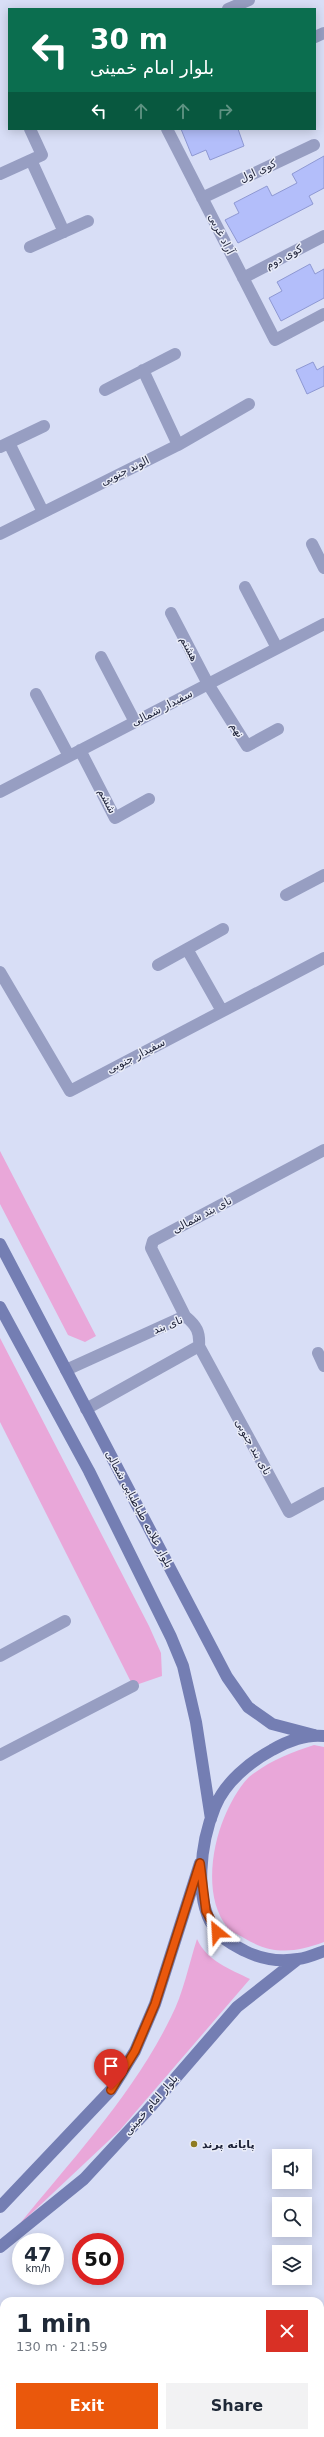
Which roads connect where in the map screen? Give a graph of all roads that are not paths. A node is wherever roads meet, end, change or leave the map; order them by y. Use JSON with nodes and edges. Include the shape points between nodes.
{"nodes":[{"id":1,"x":249,"y":0,"type":"edge"},
{"id":2,"x":232,"y":8,"type":"edge"},
{"id":3,"x":30,"y":130,"type":"edge"},
{"id":4,"x":168,"y":130,"type":"edge"},
{"id":5,"x":314,"y":145,"type":"dead end"},
{"id":6,"x":37,"y":158,"type":"junction"},
{"id":7,"x":0,"y":174,"type":"edge"},
{"id":8,"x":202,"y":198,"type":"junction"},
{"id":9,"x":88,"y":220,"type":"dead end"},
{"id":10,"x":64,"y":232,"type":"junction"},
{"id":11,"x":324,"y":236,"type":"edge"},
{"id":12,"x":30,"y":247,"type":"dead end"},
{"id":13,"x":243,"y":278,"type":"junction"},
{"id":14,"x":324,"y":314,"type":"edge"},
{"id":15,"x":175,"y":354,"type":"dead end"},
{"id":16,"x":143,"y":370,"type":"junction"},
{"id":17,"x":105,"y":390,"type":"dead end"},
{"id":18,"x":249,"y":404,"type":"dead end"},
{"id":19,"x":44,"y":426,"type":"dead end"},
{"id":20,"x":4,"y":445,"type":"edge"},
{"id":21,"x":178,"y":445,"type":"junction"},
{"id":22,"x":43,"y":512,"type":"junction"},
{"id":23,"x":0,"y":534,"type":"edge"},
{"id":24,"x":312,"y":544,"type":"dead end"},
{"id":25,"x":324,"y":568,"type":"edge"},
{"id":26,"x":245,"y":587,"type":"dead end"},
{"id":27,"x":171,"y":613,"type":"dead end"},
{"id":28,"x":323,"y":628,"type":"edge"},
{"id":29,"x":277,"y":648,"type":"junction"},
{"id":30,"x":101,"y":657,"type":"dead end"},
{"id":31,"x":208,"y":684,"type":"junction"},
{"id":32,"x":36,"y":694,"type":"dead end"},
{"id":33,"x":135,"y":722,"type":"junction"},
{"id":34,"x":278,"y":729,"type":"dead end"},
{"id":35,"x":80,"y":750,"type":"junction"},
{"id":36,"x":68,"y":756,"type":"junction"},
{"id":37,"x":0,"y":792,"type":"edge"},
{"id":38,"x":149,"y":799,"type":"dead end"},
{"id":39,"x":323,"y":878,"type":"edge"},
{"id":40,"x":286,"y":895,"type":"dead end"},
{"id":41,"x":223,"y":929,"type":"dead end"},
{"id":42,"x":187,"y":949,"type":"junction"},
{"id":43,"x":324,"y":958,"type":"edge"},
{"id":44,"x":158,"y":965,"type":"dead end"},
{"id":45,"x":0,"y":972,"type":"edge"},
{"id":46,"x":222,"y":1012,"type":"junction"},
{"id":47,"x":324,"y":1150,"type":"edge"},
{"id":48,"x":0,"y":1244,"type":"edge"},
{"id":49,"x":0,"y":1307,"type":"edge"},
{"id":50,"x":185,"y":1316,"type":"junction"},
{"id":51,"x":199,"y":1346,"type":"junction"},
{"id":52,"x":318,"y":1353,"type":"dead end"},
{"id":53,"x":324,"y":1366,"type":"edge"},
{"id":54,"x":66,"y":1370,"type":"junction"},
{"id":55,"x":86,"y":1409,"type":"junction"},
{"id":56,"x":324,"y":1493,"type":"edge"},
{"id":57,"x":65,"y":1621,"type":"dead end"},
{"id":58,"x":0,"y":1656,"type":"edge"},
{"id":59,"x":133,"y":1686,"type":"dead end"},
{"id":60,"x":319,"y":1735,"type":"edge"},
{"id":61,"x":0,"y":1755,"type":"edge"},
{"id":62,"x":211,"y":1819,"type":"junction"},
{"id":63,"x":200,"y":1863,"type":"junction"},
{"id":64,"x":324,"y":1951,"type":"edge"},
{"id":65,"x":298,"y":1959,"type":"junction"},
{"id":66,"x":0,"y":2207,"type":"edge"},
{"id":67,"x":0,"y":2247,"type":"edge"}],
"edges":[{"from":1,"to":2,"type":"street"},
{"from":3,"to":6,"type":"street"},
{"from":4,"to":8,"type":"street","name":"آراد غربی"},
{"from":5,"to":8,"type":"street","name":"کوی اول"},
{"from":6,"to":7,"type":"street"},
{"from":6,"to":10,"type":"street"},
{"from":8,"to":13,"type":"street","name":"آراد غربی"},
{"from":9,"to":10,"type":"street"},
{"from":10,"to":12,"type":"street"},
{"from":11,"to":13,"type":"street","name":"کوی دوم"},
{"from":13,"to":14,"type":"street","name":"آراد غربی","via":[[275,340]]},
{"from":15,"to":16,"type":"street"},
{"from":16,"to":17,"type":"street"},
{"from":16,"to":21,"type":"street"},
{"from":18,"to":21,"type":"street","name":"الوند جنوبی"},
{"from":19,"to":20,"type":"street"},
{"from":20,"to":22,"type":"street"},
{"from":21,"to":22,"type":"street","name":"الوند جنوبی"},
{"from":22,"to":23,"type":"street","name":"الوند جنوبی"},
{"from":24,"to":25,"type":"street"},
{"from":26,"to":29,"type":"street"},
{"from":27,"to":31,"type":"street","name":"هشتم"},
{"from":28,"to":29,"type":"street","name":"سفیدار شمالی"},
{"from":29,"to":31,"type":"street","name":"سفیدار شمالی"},
{"from":30,"to":33,"type":"street"},
{"from":31,"to":33,"type":"street","name":"سفیدار شمالی"},
{"from":31,"to":34,"type":"street","name":"نهم","via":[[247,746]]},
{"from":32,"to":36,"type":"street"},
{"from":33,"to":35,"type":"street","name":"سفیدار شمالی"},
{"from":35,"to":36,"type":"street","name":"سفیدار شمالی"},
{"from":35,"to":38,"type":"street","name":"ششم","via":[[116,818]]},
{"from":36,"to":37,"type":"street","name":"سفیدار شمالی"},
{"from":39,"to":40,"type":"street"},
{"from":41,"to":42,"type":"street"},
{"from":42,"to":44,"type":"street"},
{"from":42,"to":46,"type":"street"},
{"from":43,"to":46,"type":"street","name":"سفیدار جنوبی"},
{"from":45,"to":46,"type":"street","name":"سفیدار جنوبی","via":[[70,1090]]},
{"from":47,"to":50,"type":"street","name":"نای بند شمالی","via":[[153,1242],[151,1248]]},
{"from":48,"to":54,"type":"main road","name":"بلوار علامه طباطبایی شمالی"},
{"from":49,"to":62,"type":"main road","via":[[89,1471],[183,1666],[196,1722]]},
{"from":50,"to":51,"type":"street","name":"نای بند","via":[[194,1323],[200,1333]]},
{"from":50,"to":54,"type":"street","name":"نای بند"},
{"from":51,"to":55,"type":"street"},
{"from":51,"to":56,"type":"street","name":"نای بند جنوبی","via":[[289,1512]]},
{"from":52,"to":53,"type":"street"},
{"from":54,"to":55,"type":"main road","name":"بلوار علامه طباطبایی شمالی"},
{"from":55,"to":60,"type":"main road","name":"بلوار علامه طباطبایی شمالی","via":[[227,1677],[248,1707],[272,1724]]},
{"from":57,"to":58,"type":"street"},
{"from":59,"to":61,"type":"street"},
{"from":60,"to":62,"type":"main road","via":[[282,1744],[260,1757],[228,1786],[215,1806]]},
{"from":62,"to":63,"type":"main road"},
{"from":63,"to":65,"type":"main road","via":[[206,1911],[217,1932],[232,1945],[253,1955],[271,1960]]},
{"from":63,"to":66,"type":"main road","via":[[155,2004],[135,2051],[111,2090]]},
{"from":64,"to":65,"type":"main road"},
{"from":65,"to":67,"type":"main road","name":"بلوار امام خمینی","via":[[237,2007],[147,2111],[84,2178]]}]}
